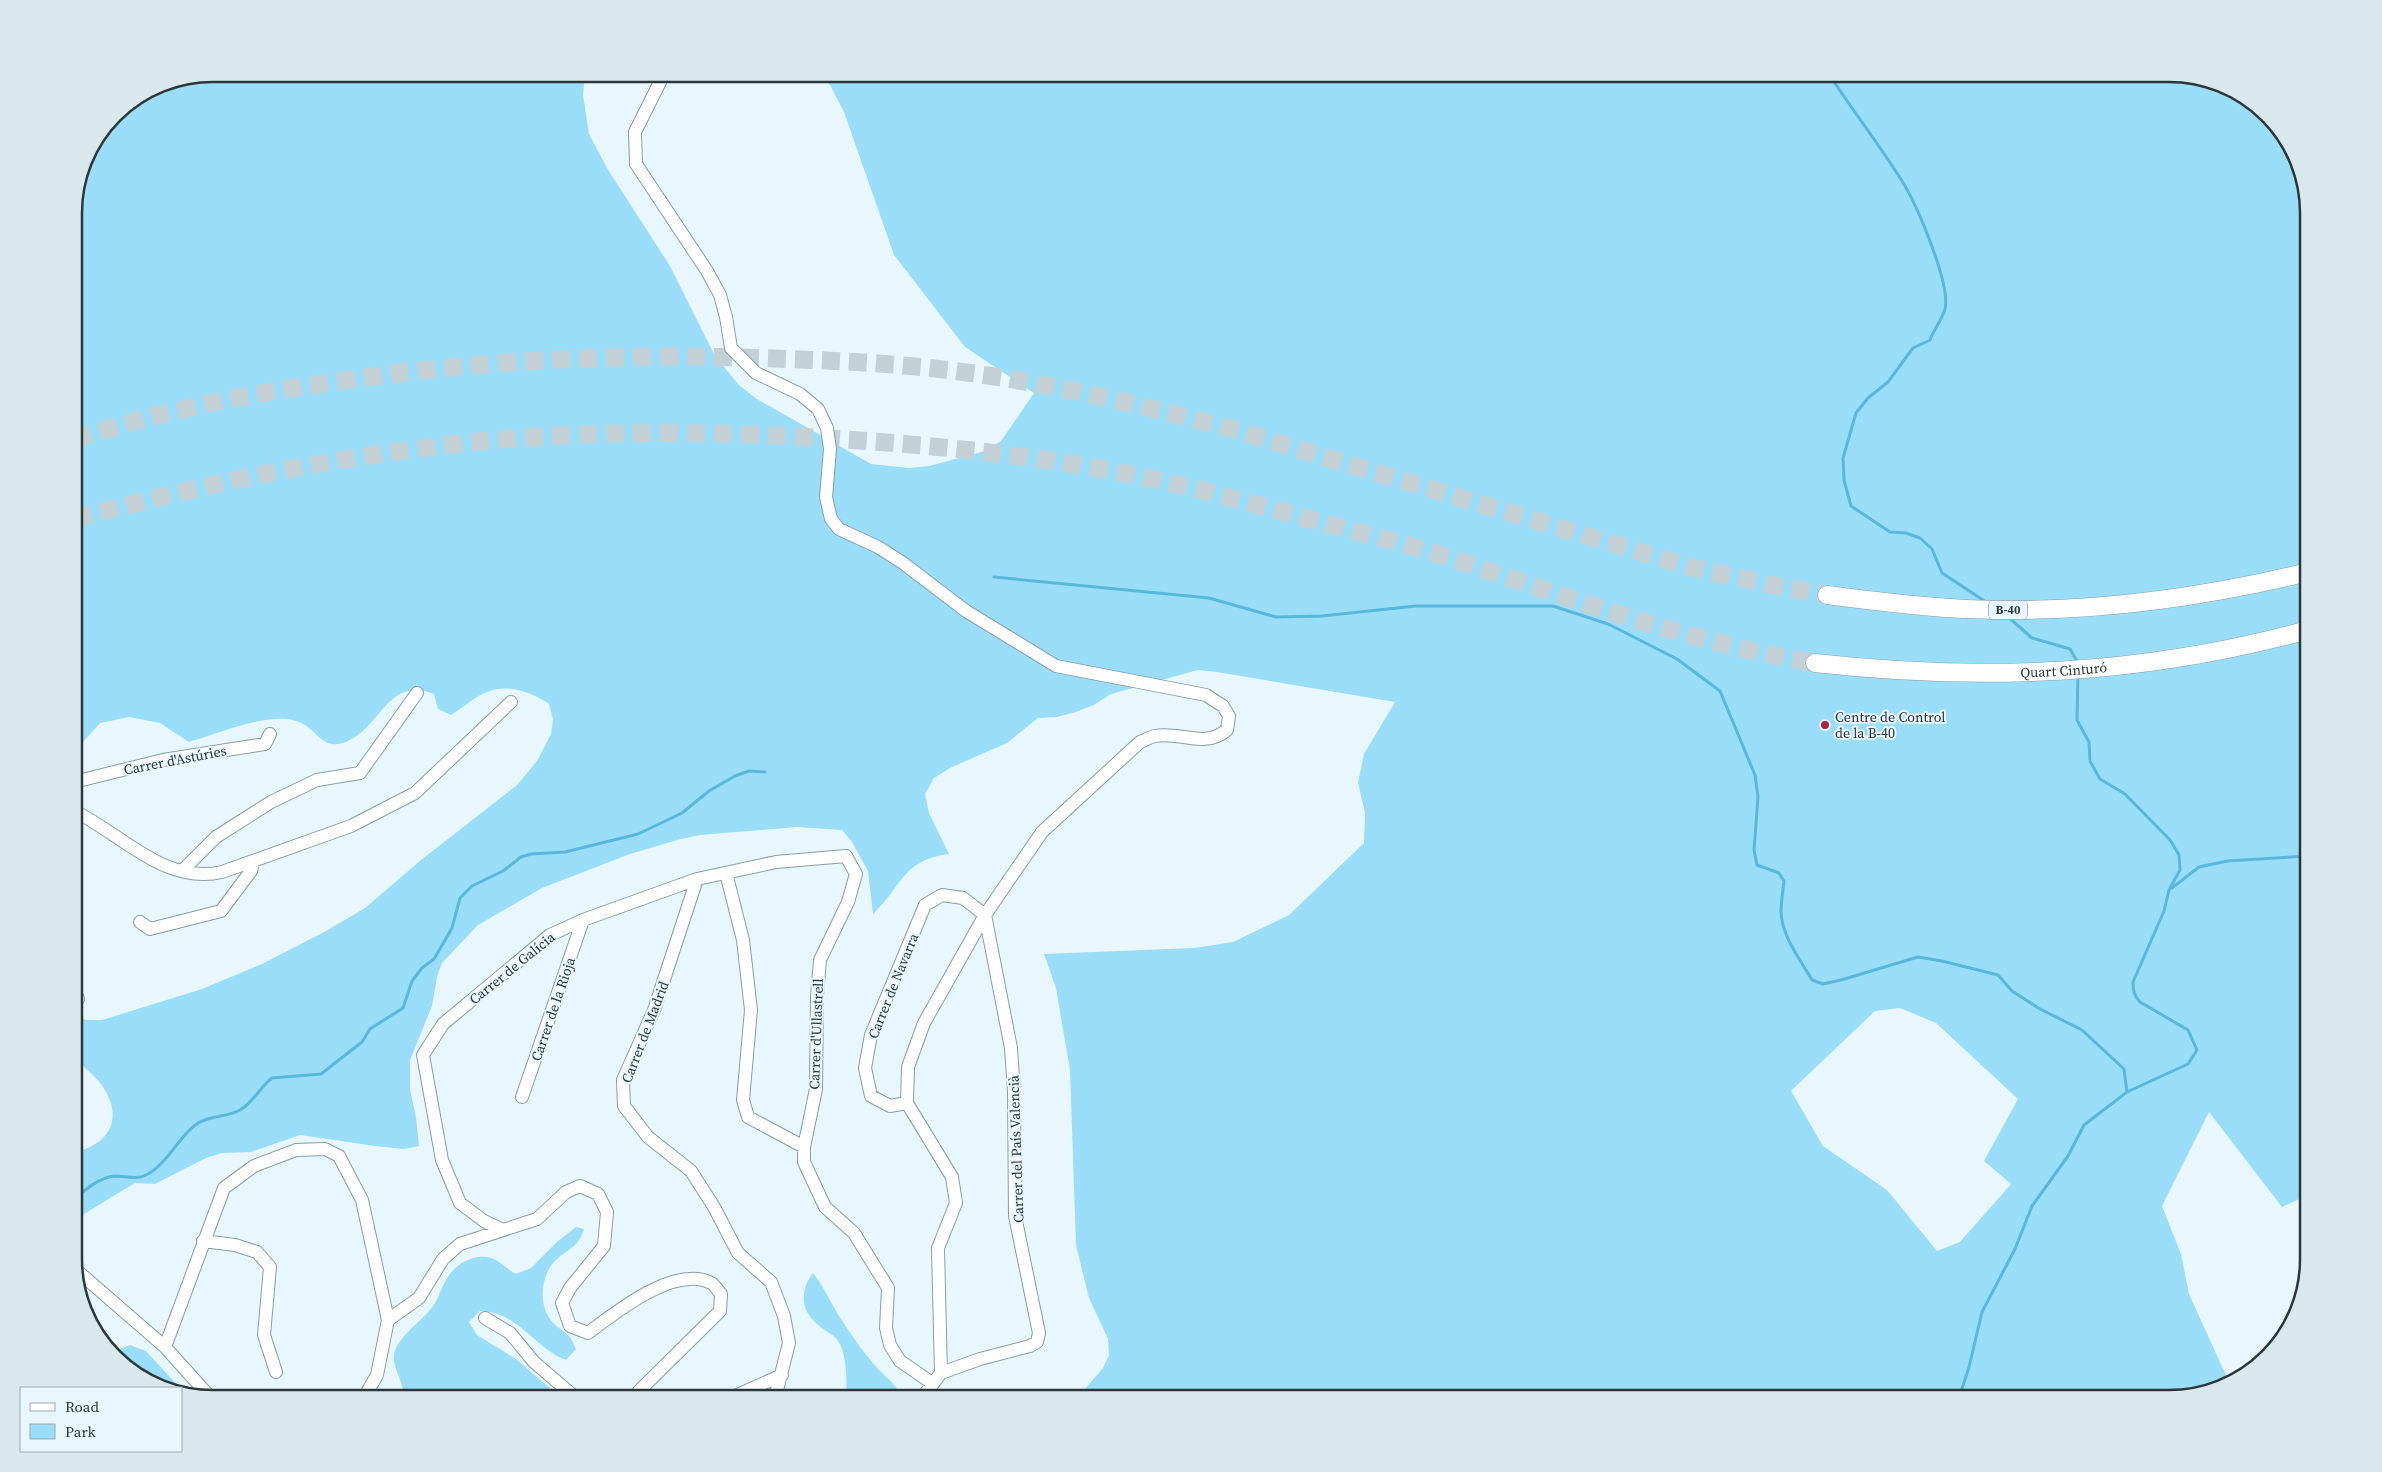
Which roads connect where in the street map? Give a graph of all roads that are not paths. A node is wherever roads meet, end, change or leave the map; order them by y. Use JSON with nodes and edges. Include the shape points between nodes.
{"nodes":[{"id":1,"x":660,"y":83,"type":"edge"},
{"id":2,"x":2299,"y":574,"type":"edge"},
{"id":3,"x":1826,"y":595,"type":"tunnel mouth"},
{"id":4,"x":2299,"y":632,"type":"edge"},
{"id":5,"x":1815,"y":663,"type":"tunnel mouth"},
{"id":6,"x":417,"y":693,"type":"dead end"},
{"id":7,"x":511,"y":702,"type":"dead end"},
{"id":8,"x":270,"y":734,"type":"dead end"},
{"id":9,"x":83,"y":780,"type":"edge"},
{"id":10,"x":83,"y":817,"type":"edge"},
{"id":11,"x":846,"y":856,"type":"joint"},
{"id":12,"x":253,"y":863,"type":"junction"},
{"id":13,"x":182,"y":871,"type":"junction"},
{"id":14,"x":726,"y":873,"type":"junction"},
{"id":15,"x":697,"y":879,"type":"junction"},
{"id":16,"x":984,"y":916,"type":"junction"},
{"id":17,"x":583,"y":920,"type":"junction"},
{"id":18,"x":140,"y":922,"type":"dead end"},
{"id":19,"x":522,"y":1098,"type":"dead end"},
{"id":20,"x":907,"y":1103,"type":"junction"},
{"id":21,"x":804,"y":1147,"type":"junction"},
{"id":22,"x":502,"y":1230,"type":"junction"},
{"id":23,"x":203,"y":1241,"type":"junction"},
{"id":24,"x":84,"y":1277,"type":"edge"},
{"id":25,"x":484,"y":1318,"type":"dead end"},
{"id":26,"x":388,"y":1320,"type":"junction"},
{"id":27,"x":165,"y":1347,"type":"junction"},
{"id":28,"x":276,"y":1372,"type":"dead end"},
{"id":29,"x":782,"y":1375,"type":"junction"},
{"id":30,"x":937,"y":1378,"type":"junction"},
{"id":31,"x":202,"y":1389,"type":"edge"},
{"id":32,"x":369,"y":1390,"type":"edge"},
{"id":33,"x":567,"y":1390,"type":"edge"},
{"id":34,"x":640,"y":1390,"type":"edge"},
{"id":35,"x":749,"y":1390,"type":"edge"},
{"id":36,"x":777,"y":1390,"type":"edge"},
{"id":37,"x":928,"y":1390,"type":"edge"}],
"edges":[{"from":1,"to":16,"type":"street","via":[[635,132],[636,164],[720,295],[731,348],[756,373],[800,394],[818,409],[827,428],[830,449],[826,497],[831,519],[839,529],[878,547],[966,611],[1056,666],[1206,696],[1223,706],[1229,716],[1227,730],[1219,737],[1207,740],[1156,736],[1140,742],[1123,755],[1042,832]]},
{"from":2,"to":3,"type":"highway","number":"B-40","via":[[2255,585],[2138,603],[2003,610]]},
{"from":4,"to":5,"type":"highway","name":"Quart Cinturó","via":[[2165,661],[2084,670],[1987,674],[1882,670]]},
{"from":6,"to":13,"type":"street","via":[[360,773],[318,780],[271,802],[216,837]]},
{"from":7,"to":12,"type":"street","via":[[415,794],[351,826]]},
{"from":8,"to":9,"type":"street","name":"Carrer d'Astúries","via":[[265,744],[163,760]]},
{"from":10,"to":13,"type":"street","via":[[146,856]]},
{"from":11,"to":14,"type":"street","name":"Carrer de Galícia","via":[[776,862]]},
{"from":11,"to":21,"type":"street","name":"Carrer d'Ullastrell","via":[[856,874],[848,902],[820,960],[816,1089]]},
{"from":12,"to":13,"type":"street","via":[[202,876]]},
{"from":12,"to":18,"type":"street","via":[[221,911],[150,928]]},
{"from":14,"to":15,"type":"street","name":"Carrer de Galícia"},
{"from":14,"to":21,"type":"street","via":[[743,940],[751,1010],[743,1100],[748,1117]]},
{"from":15,"to":17,"type":"street","name":"Carrer de Galícia"},
{"from":15,"to":29,"type":"street","name":"Carrer de Madrid","via":[[654,1010],[623,1080],[624,1106],[648,1137],[692,1171],[738,1253],[771,1282],[784,1316],[788,1343]]},
{"from":16,"to":20,"type":"street","via":[[924,1023],[908,1067]]},
{"from":16,"to":20,"type":"street","name":"Carrer de Navarra","via":[[963,898],[942,895],[925,905],[871,1035],[865,1068],[871,1096],[890,1106]]},
{"from":16,"to":30,"type":"street","name":"Carrer del País Valencià","via":[[1011,1048],[1016,1216],[1039,1333],[1037,1342],[1030,1346],[980,1359]]},
{"from":17,"to":19,"type":"street","name":"Carrer de la Rioja"},
{"from":17,"to":22,"type":"street","name":"Carrer de Galícia","via":[[550,935],[443,1024],[423,1055],[442,1160],[460,1203]]},
{"from":20,"to":30,"type":"street","via":[[952,1177],[956,1204],[938,1248]]},
{"from":21,"to":30,"type":"street","name":"Carrer d'Ullastrell","via":[[804,1162],[825,1207],[854,1233],[888,1288],[886,1328],[890,1346],[900,1361]]},
{"from":22,"to":26,"type":"street","via":[[460,1244],[443,1259],[419,1298]]},
{"from":22,"to":34,"type":"street","via":[[536,1219],[566,1192],[580,1186],[598,1194],[607,1212],[604,1246],[562,1303],[570,1326],[588,1333],[622,1308],[666,1283],[694,1279],[712,1283],[721,1294],[720,1311]]},
{"from":23,"to":26,"type":"street","via":[[224,1188],[254,1166],[296,1150],[325,1149],[340,1156],[362,1200]]},
{"from":23,"to":27,"type":"street"},
{"from":23,"to":28,"type":"street","via":[[257,1252],[270,1268],[264,1335]]},
{"from":24,"to":27,"type":"street"},
{"from":25,"to":33,"type":"street","via":[[510,1333],[534,1362]]},
{"from":26,"to":32,"type":"street","via":[[377,1375]]},
{"from":27,"to":31,"type":"street"},
{"from":29,"to":35,"type":"street"},
{"from":29,"to":36,"type":"street","name":"Carrer de Madrid"},
{"from":30,"to":37,"type":"street"}]}
